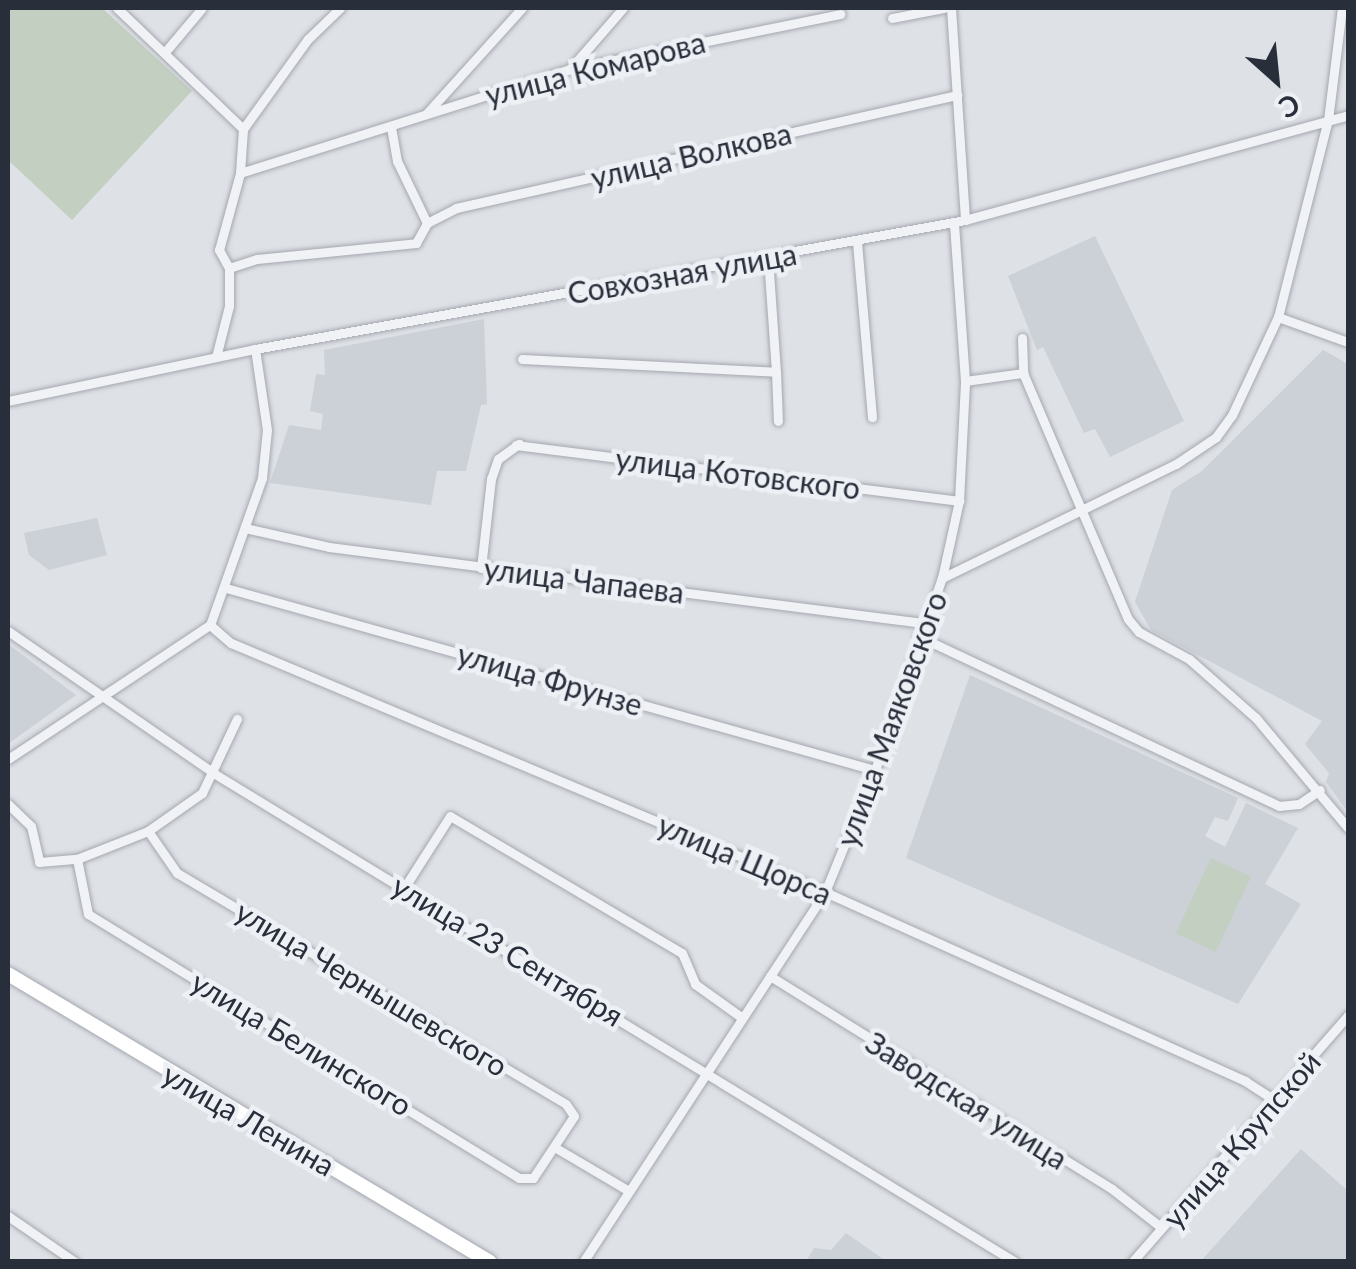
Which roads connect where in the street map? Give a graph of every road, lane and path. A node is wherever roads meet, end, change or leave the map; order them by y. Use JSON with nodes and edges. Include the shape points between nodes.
{"nodes":[{"id":1,"x":117,"y":8,"type":"edge"},
{"id":2,"x":202,"y":8,"type":"edge"},
{"id":3,"x":340,"y":8,"type":"edge"},
{"id":4,"x":522,"y":8,"type":"edge"},
{"id":5,"x":622,"y":8,"type":"edge"},
{"id":6,"x":947,"y":8,"type":"edge"},
{"id":7,"x":1342,"y":8,"type":"edge"},
{"id":8,"x":840,"y":14,"type":"dead end"},
{"id":9,"x":892,"y":18,"type":"dead end"},
{"id":10,"x":165,"y":52,"type":"junction"},
{"id":11,"x":570,"y":69,"type":"junction"},
{"id":12,"x":958,"y":95,"type":"junction"},
{"id":13,"x":1348,"y":115,"type":"edge"},
{"id":14,"x":424,"y":117,"type":"junction"},
{"id":15,"x":1328,"y":120,"type":"junction"},
{"id":16,"x":391,"y":127,"type":"junction"},
{"id":17,"x":243,"y":129,"type":"junction"},
{"id":18,"x":240,"y":173,"type":"junction"},
{"id":19,"x":966,"y":220,"type":"junction"},
{"id":20,"x":954,"y":222,"type":"junction"},
{"id":21,"x":427,"y":224,"type":"junction"},
{"id":22,"x":857,"y":242,"type":"junction"},
{"id":23,"x":768,"y":258,"type":"junction"},
{"id":24,"x":229,"y":268,"type":"junction"},
{"id":25,"x":1278,"y":318,"type":"junction"},
{"id":26,"x":1022,"y":338,"type":"dead end"},
{"id":27,"x":1348,"y":342,"type":"edge"},
{"id":28,"x":255,"y":349,"type":"junction"},
{"id":29,"x":216,"y":357,"type":"junction"},
{"id":30,"x":522,"y":359,"type":"dead end"},
{"id":31,"x":776,"y":372,"type":"junction"},
{"id":32,"x":1023,"y":374,"type":"junction"},
{"id":33,"x":965,"y":381,"type":"junction"},
{"id":34,"x":8,"y":401,"type":"edge"},
{"id":35,"x":872,"y":417,"type":"dead end"},
{"id":36,"x":778,"y":421,"type":"dead end"},
{"id":37,"x":959,"y":501,"type":"junction"},
{"id":38,"x":1084,"y":509,"type":"junction"},
{"id":39,"x":245,"y":528,"type":"junction"},
{"id":40,"x":482,"y":568,"type":"junction"},
{"id":41,"x":942,"y":578,"type":"junction"},
{"id":42,"x":226,"y":588,"type":"junction"},
{"id":43,"x":924,"y":622,"type":"junction"},
{"id":44,"x":210,"y":625,"type":"junction"},
{"id":45,"x":8,"y":631,"type":"edge"},
{"id":46,"x":918,"y":636,"type":"junction"},
{"id":47,"x":100,"y":700,"type":"junction"},
{"id":48,"x":236,"y":720,"type":"dead end"},
{"id":49,"x":8,"y":759,"type":"edge"},
{"id":50,"x":875,"y":770,"type":"junction"},
{"id":51,"x":215,"y":774,"type":"junction"},
{"id":52,"x":1320,"y":790,"type":"junction"},
{"id":53,"x":8,"y":804,"type":"edge"},
{"id":54,"x":1348,"y":828,"type":"edge"},
{"id":55,"x":148,"y":831,"type":"junction"},
{"id":56,"x":77,"y":859,"type":"junction"},
{"id":57,"x":404,"y":888,"type":"junction"},
{"id":58,"x":825,"y":892,"type":"junction"},
{"id":59,"x":8,"y":974,"type":"edge"},
{"id":60,"x":770,"y":976,"type":"junction"},
{"id":61,"x":1348,"y":1015,"type":"edge"},
{"id":62,"x":741,"y":1018,"type":"junction"},
{"id":63,"x":709,"y":1070,"type":"junction"},
{"id":64,"x":1277,"y":1102,"type":"junction"},
{"id":65,"x":556,"y":1148,"type":"junction"},
{"id":66,"x":627,"y":1190,"type":"junction"},
{"id":67,"x":8,"y":1216,"type":"edge"},
{"id":68,"x":1162,"y":1228,"type":"junction"},
{"id":69,"x":75,"y":1262,"type":"edge"},
{"id":70,"x":490,"y":1262,"type":"edge"},
{"id":71,"x":583,"y":1262,"type":"edge"},
{"id":72,"x":1015,"y":1262,"type":"edge"},
{"id":73,"x":1132,"y":1262,"type":"edge"}],
"edges":[{"from":1,"to":10,"type":"street"},
{"from":2,"to":10,"type":"street"},
{"from":3,"to":17,"type":"street"},
{"from":4,"to":14,"type":"street"},
{"from":5,"to":11,"type":"street"},
{"from":6,"to":9,"type":"street"},
{"from":6,"to":12,"type":"street"},
{"from":7,"to":15,"type":"street"},
{"from":8,"to":11,"type":"street","name":"улица Комарова"},
{"from":10,"to":17,"type":"street"},
{"from":11,"to":14,"type":"street","name":"улица Комарова"},
{"from":12,"to":19,"type":"street"},
{"from":12,"to":21,"type":"street","name":"улица Волкова","via":[[456,208]]},
{"from":13,"to":15,"type":"street","name":"Совхозная улица"},
{"from":14,"to":16,"type":"street","name":"улица Комарова"},
{"from":15,"to":19,"type":"street","name":"Совхозная улица"},
{"from":15,"to":25,"type":"street"},
{"from":16,"to":18,"type":"street","name":"улица Комарова"},
{"from":16,"to":21,"type":"street"},
{"from":17,"to":18,"type":"street"},
{"from":18,"to":24,"type":"street","via":[[220,250]]},
{"from":19,"to":20,"type":"street","name":"Совхозная улица"},
{"from":20,"to":22,"type":"street","name":"Совхозная улица"},
{"from":20,"to":33,"type":"street","name":"улица Маяковского"},
{"from":21,"to":24,"type":"street","name":"улица Волкова","via":[[416,243],[257,259]]},
{"from":22,"to":23,"type":"street","name":"Совхозная улица"},
{"from":22,"to":35,"type":"street"},
{"from":23,"to":28,"type":"street","name":"Совхозная улица"},
{"from":23,"to":31,"type":"street"},
{"from":24,"to":29,"type":"street","via":[[229,306]]},
{"from":25,"to":27,"type":"street"},
{"from":25,"to":38,"type":"street","via":[[1216,437]]},
{"from":26,"to":32,"type":"street"},
{"from":28,"to":29,"type":"street","name":"Совхозная улица"},
{"from":28,"to":39,"type":"street","via":[[268,430],[262,478]]},
{"from":29,"to":34,"type":"street","name":"Совхозная улица"},
{"from":30,"to":31,"type":"street"},
{"from":31,"to":36,"type":"street"},
{"from":32,"to":33,"type":"street"},
{"from":32,"to":38,"type":"street"},
{"from":33,"to":37,"type":"street","name":"улица Маяковского"},
{"from":37,"to":40,"type":"street","name":"улица Котовского","via":[[518,444],[498,459],[491,478]]},
{"from":37,"to":41,"type":"street","name":"улица Маяковского"},
{"from":38,"to":41,"type":"street"},
{"from":38,"to":52,"type":"street","via":[[1139,632],[1189,659],[1256,718]]},
{"from":39,"to":40,"type":"street","name":"улица Чапаева"},
{"from":39,"to":42,"type":"street"},
{"from":40,"to":43,"type":"street","name":"улица Чапаева"},
{"from":41,"to":43,"type":"street","name":"улица Маяковского"},
{"from":42,"to":44,"type":"street"},
{"from":42,"to":50,"type":"street","name":"улица Фрунзе"},
{"from":43,"to":46,"type":"street","name":"улица Маяковского"},
{"from":44,"to":47,"type":"street"},
{"from":44,"to":58,"type":"street","name":"улица Щорса","via":[[249,651]]},
{"from":45,"to":47,"type":"street","name":"улица 23 Сентября"},
{"from":46,"to":50,"type":"street","name":"улица Маяковского"},
{"from":46,"to":52,"type":"street","via":[[1279,806],[1300,804]]},
{"from":47,"to":49,"type":"street"},
{"from":47,"to":51,"type":"street","name":"улица 23 Сентября"},
{"from":48,"to":51,"type":"street"},
{"from":50,"to":58,"type":"street","name":"улица Маяковского"},
{"from":51,"to":55,"type":"street","via":[[202,793]]},
{"from":51,"to":57,"type":"street","name":"улица 23 Сентября"},
{"from":52,"to":54,"type":"street"},
{"from":53,"to":56,"type":"street","via":[[31,826],[40,862]]},
{"from":55,"to":56,"type":"street"},
{"from":55,"to":65,"type":"street","name":"улица Чернышевского","via":[[177,872],[566,1104],[574,1116]]},
{"from":56,"to":65,"type":"street","name":"улица Белинского","via":[[88,914],[519,1178],[533,1178]]},
{"from":57,"to":62,"type":"street","via":[[450,816],[682,953],[695,984]]},
{"from":57,"to":63,"type":"street","name":"улица 23 Сентября"},
{"from":58,"to":60,"type":"street","name":"улица Маяковского"},
{"from":58,"to":64,"type":"street","name":"улица Щорса","via":[[1245,1081]]},
{"from":59,"to":70,"type":"main road","name":"улица Ленина"},
{"from":60,"to":62,"type":"street","name":"улица Маяковского"},
{"from":60,"to":68,"type":"street","name":"Заводская улица","via":[[1112,1188]]},
{"from":61,"to":64,"type":"street","name":"улица Крупской"},
{"from":62,"to":63,"type":"street","name":"улица Маяковского"},
{"from":63,"to":66,"type":"street","name":"улица Маяковского"},
{"from":63,"to":72,"type":"street","name":"улица 23 Сентября"},
{"from":64,"to":68,"type":"street","name":"улица Крупской"},
{"from":65,"to":66,"type":"street"},
{"from":66,"to":71,"type":"street","name":"улица Маяковского"},
{"from":67,"to":69,"type":"street"},
{"from":68,"to":73,"type":"street","name":"улица Крупской"}]}
